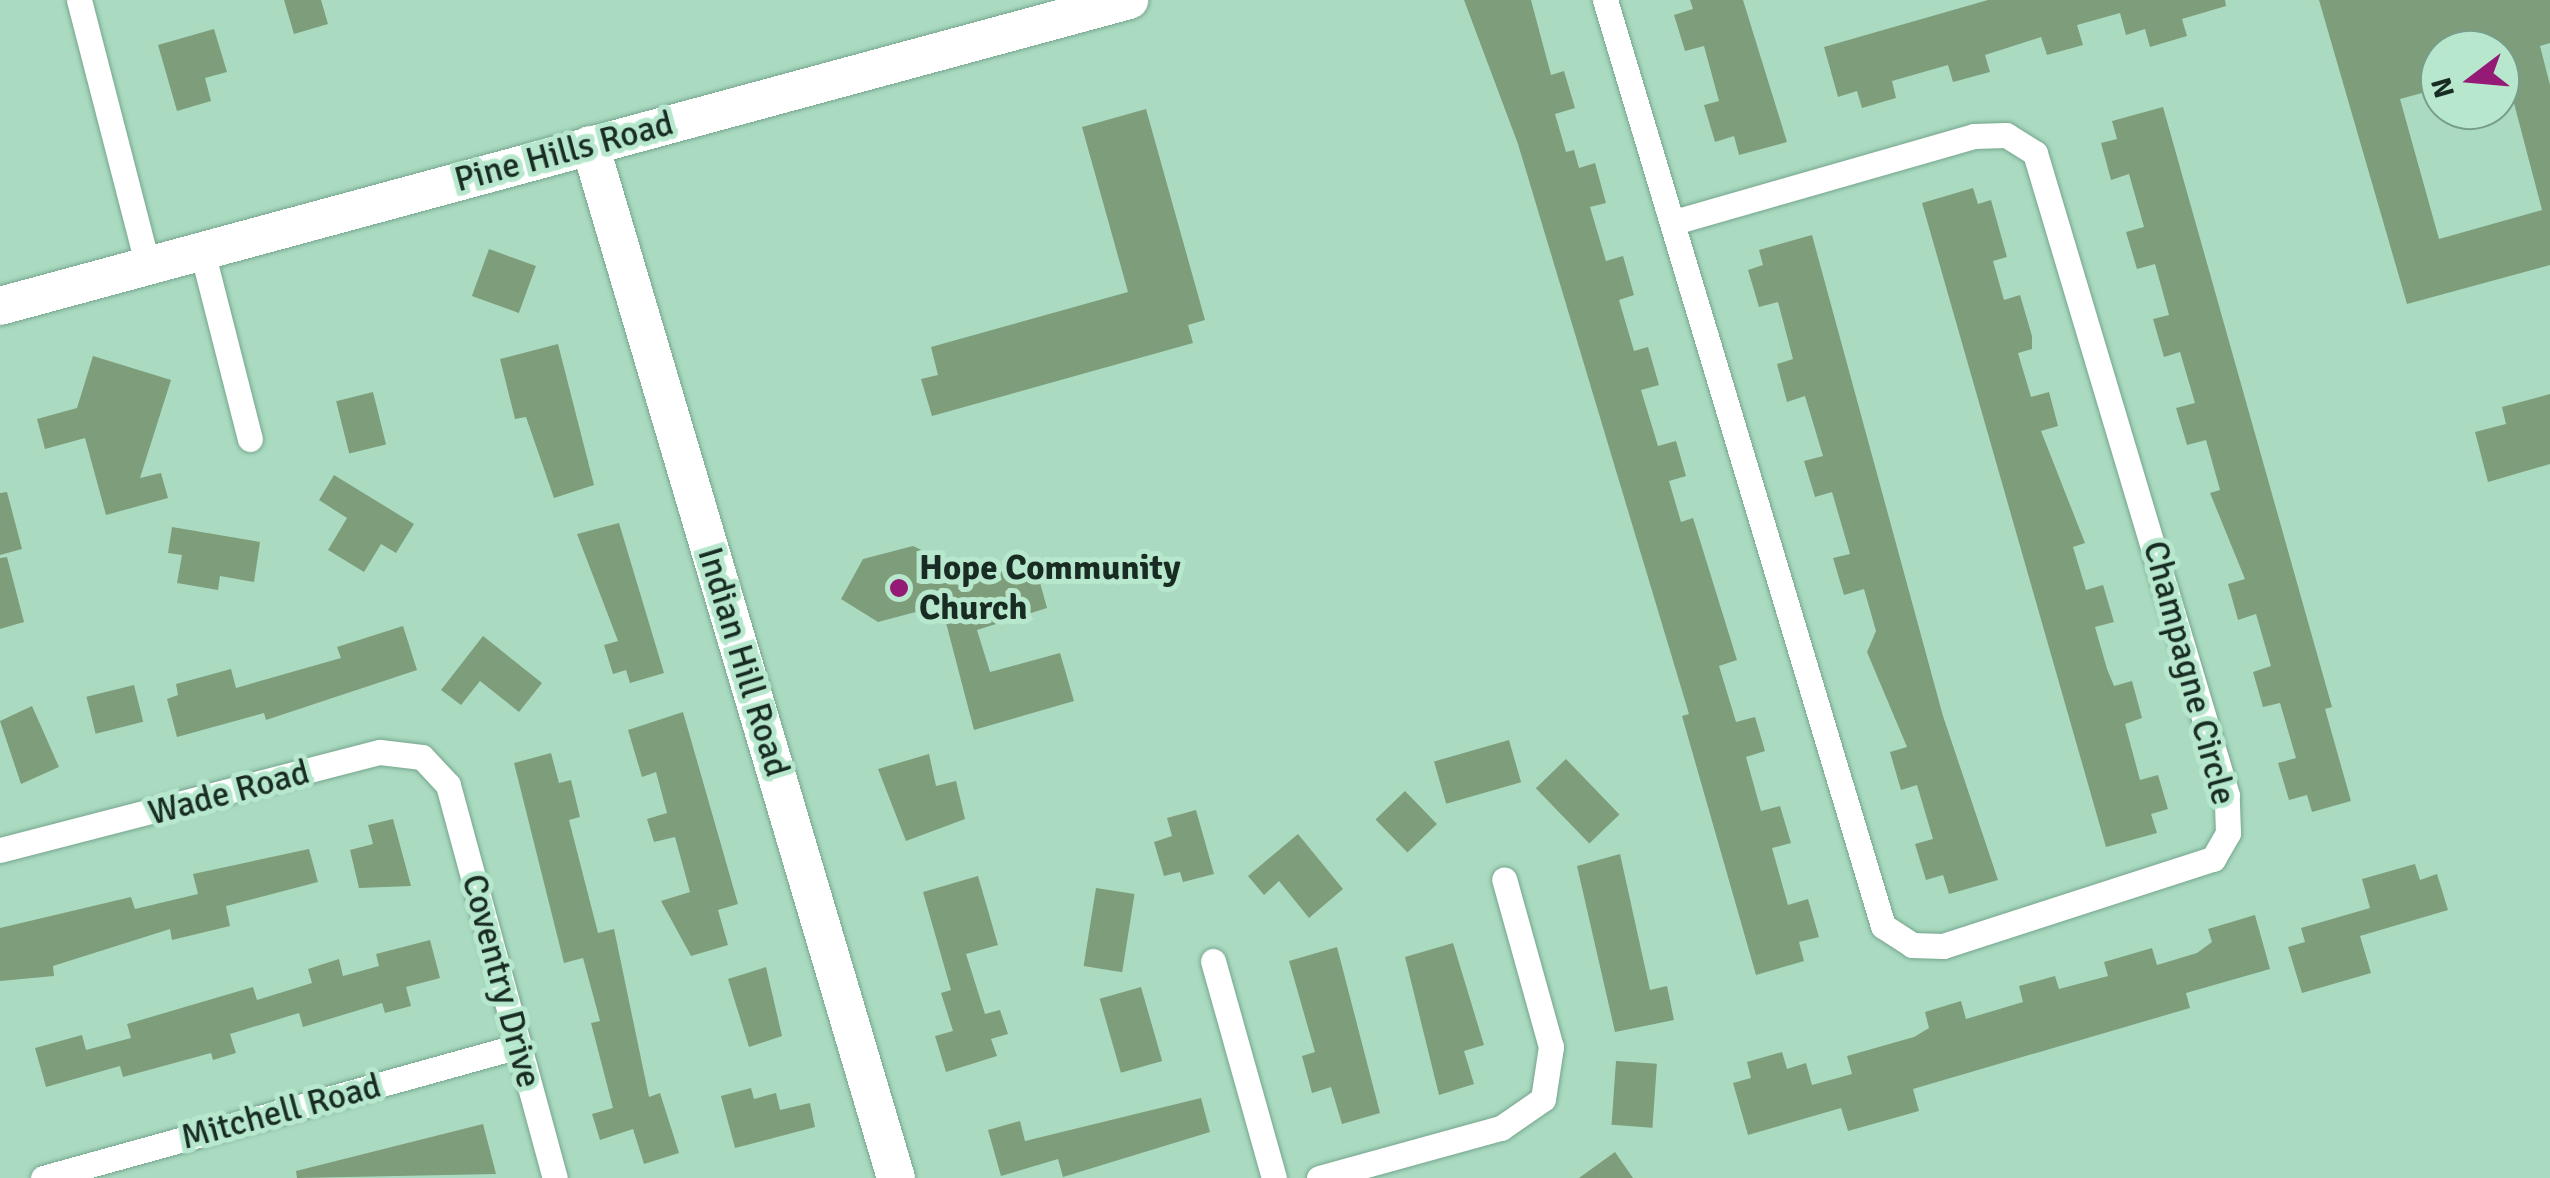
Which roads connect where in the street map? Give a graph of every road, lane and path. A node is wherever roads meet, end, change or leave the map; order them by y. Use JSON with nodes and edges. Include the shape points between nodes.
{"nodes":[{"id":1,"x":80,"y":0,"type":"edge"},
{"id":2,"x":1129,"y":0,"type":"edge"},
{"id":3,"x":1604,"y":0,"type":"edge"},
{"id":4,"x":590,"y":145,"type":"junction"},
{"id":5,"x":1675,"y":222,"type":"junction"},
{"id":6,"x":202,"y":252,"type":"junction"},
{"id":7,"x":148,"y":266,"type":"junction"},
{"id":8,"x":0,"y":306,"type":"edge"},
{"id":9,"x":250,"y":439,"type":"dead end"},
{"id":10,"x":448,"y":784,"type":"joint"},
{"id":11,"x":0,"y":850,"type":"edge"},
{"id":12,"x":1504,"y":880,"type":"dead end"},
{"id":13,"x":1213,"y":961,"type":"dead end"},
{"id":14,"x":519,"y":1046,"type":"junction"},
{"id":15,"x":43,"y":1178,"type":"edge"},
{"id":16,"x":555,"y":1178,"type":"edge"},
{"id":17,"x":896,"y":1178,"type":"edge"},
{"id":18,"x":1274,"y":1178,"type":"edge"},
{"id":19,"x":1319,"y":1178,"type":"edge"}],
"edges":[{"from":1,"to":7,"type":"street"},
{"from":2,"to":4,"type":"main road","name":"Pine Hills Road"},
{"from":3,"to":5,"type":"street","name":"Champagne Circle"},
{"from":4,"to":6,"type":"main road","name":"Pine Hills Road"},
{"from":4,"to":17,"type":"main road","name":"Indian Hill Road"},
{"from":5,"to":5,"type":"street","name":"Champagne Circle","via":[[1883,926],[1912,945],[1942,946],[2214,859],[2228,832],[2227,795],[2034,152],[2006,135],[1974,136]]},
{"from":6,"to":7,"type":"main road","name":"Pine Hills Road"},
{"from":6,"to":9,"type":"street"},
{"from":7,"to":8,"type":"main road","name":"Pine Hills Road"},
{"from":10,"to":11,"type":"street","name":"Wade Road","via":[[422,757],[380,752]]},
{"from":10,"to":14,"type":"street","name":"Coventry Drive"},
{"from":12,"to":19,"type":"street","via":[[1551,1047],[1542,1098],[1501,1128]]},
{"from":13,"to":18,"type":"street"},
{"from":14,"to":15,"type":"street","name":"Mitchell Road"},
{"from":14,"to":16,"type":"street","name":"Coventry Drive"}]}
